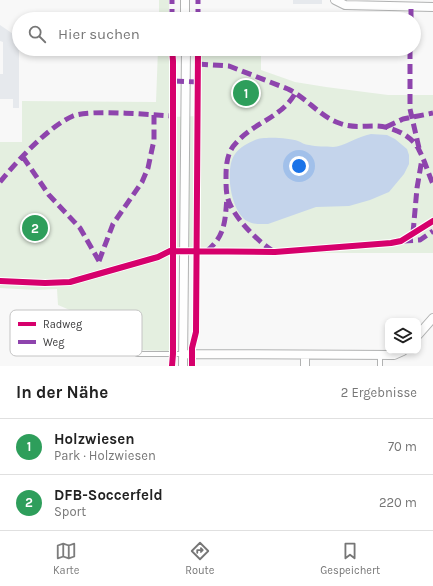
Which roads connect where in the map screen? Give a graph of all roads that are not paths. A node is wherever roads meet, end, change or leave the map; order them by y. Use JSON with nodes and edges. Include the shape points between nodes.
{"nodes":[{"id":1,"x":185,"y":0,"type":"edge"},
{"id":2,"x":335,"y":0,"type":"edge"},
{"id":3,"x":433,"y":7,"type":"edge"},
{"id":4,"x":185,"y":12,"type":"edge"},
{"id":5,"x":186,"y":56,"type":"edge"},
{"id":6,"x":433,"y":318,"type":"edge"},
{"id":7,"x":421,"y":332,"type":"edge"},
{"id":8,"x":142,"y":354,"type":"edge"},
{"id":9,"x":183,"y":354,"type":"junction"},
{"id":10,"x":396,"y":354,"type":"edge"},
{"id":11,"x":305,"y":355,"type":"junction"},
{"id":12,"x":380,"y":355,"type":"junction"},
{"id":13,"x":183,"y":366,"type":"edge"},
{"id":14,"x":306,"y":366,"type":"edge"},
{"id":15,"x":380,"y":366,"type":"edge"}],
"edges":[{"from":1,"to":4,"type":"street"},
{"from":2,"to":3,"type":"street","via":[[345,5]]},
{"from":5,"to":9,"type":"street"},
{"from":6,"to":7,"type":"street"},
{"from":8,"to":9,"type":"lane"},
{"from":9,"to":11,"type":"street"},
{"from":9,"to":13,"type":"street"},
{"from":10,"to":12,"type":"street"},
{"from":11,"to":12,"type":"street"},
{"from":11,"to":14,"type":"street"},
{"from":12,"to":15,"type":"lane"}]}
